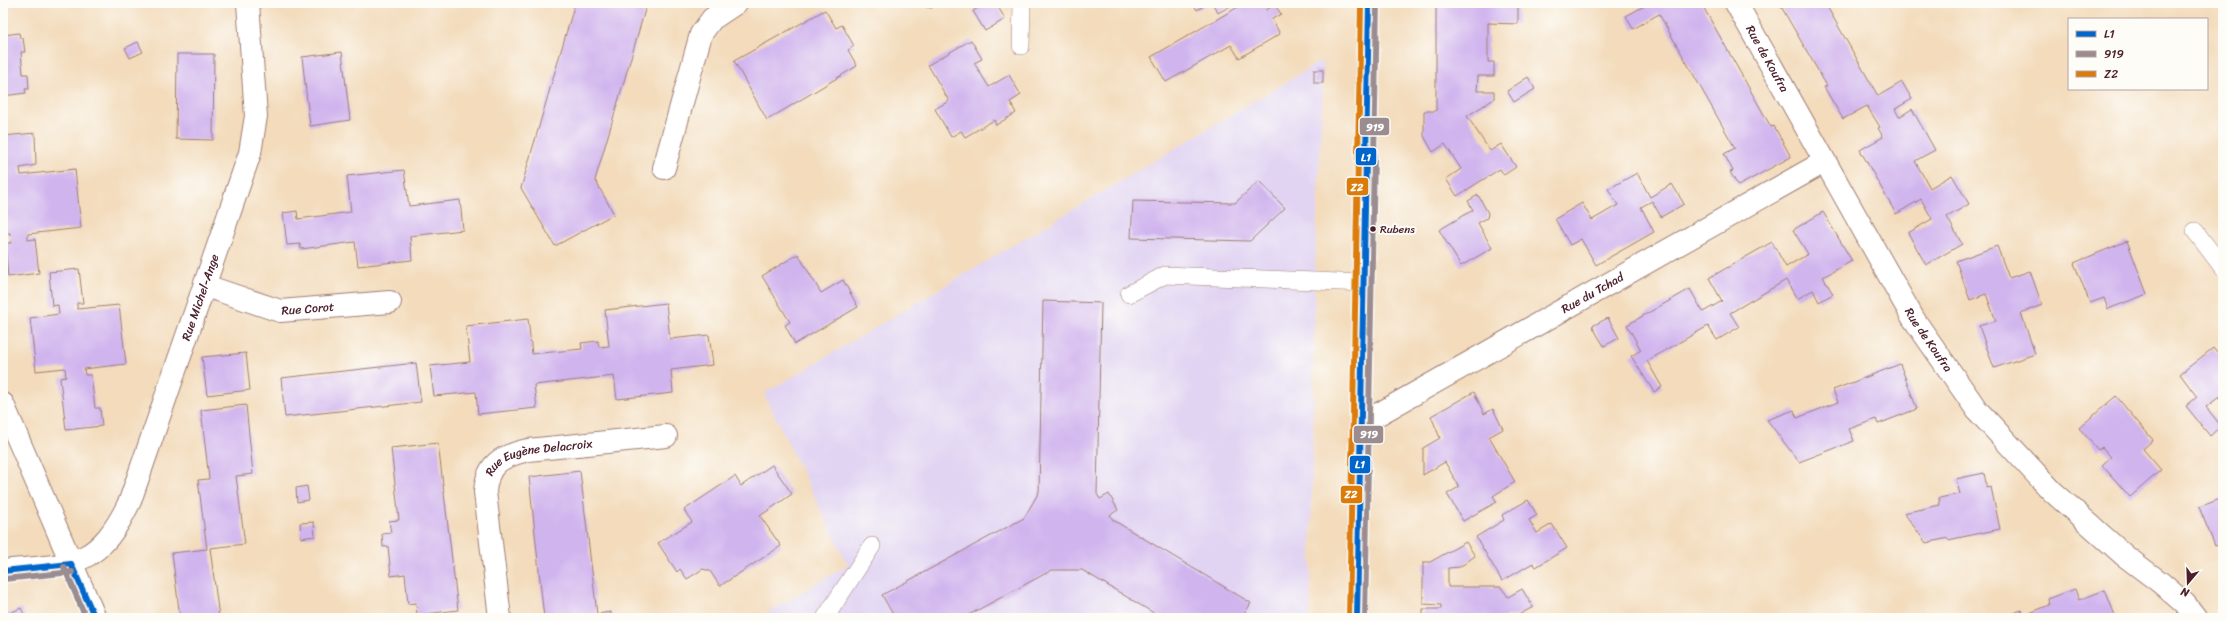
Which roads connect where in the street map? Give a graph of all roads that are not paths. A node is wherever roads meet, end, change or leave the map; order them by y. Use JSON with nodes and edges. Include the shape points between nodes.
{"nodes":[{"id":1,"x":248,"y":3,"type":"edge"},
{"id":2,"x":736,"y":3,"type":"edge"},
{"id":3,"x":1022,"y":3,"type":"edge"},
{"id":4,"x":1369,"y":3,"type":"edge"},
{"id":5,"x":1736,"y":3,"type":"edge"},
{"id":6,"x":1021,"y":46,"type":"dead end"},
{"id":7,"x":1824,"y":162,"type":"junction"},
{"id":8,"x":664,"y":168,"type":"dead end"},
{"id":9,"x":2195,"y":231,"type":"dead end"},
{"id":10,"x":2223,"y":268,"type":"edge"},
{"id":11,"x":1364,"y":283,"type":"junction"},
{"id":12,"x":206,"y":286,"type":"junction"},
{"id":13,"x":1129,"y":294,"type":"dead end"},
{"id":14,"x":390,"y":302,"type":"dead end"},
{"id":15,"x":3,"y":404,"type":"edge"},
{"id":16,"x":1361,"y":424,"type":"junction"},
{"id":17,"x":666,"y":436,"type":"dead end"},
{"id":18,"x":872,"y":546,"type":"dead end"},
{"id":19,"x":71,"y":564,"type":"junction"},
{"id":20,"x":3,"y":571,"type":"edge"},
{"id":21,"x":95,"y":618,"type":"edge"},
{"id":22,"x":500,"y":618,"type":"edge"},
{"id":23,"x":825,"y":618,"type":"edge"},
{"id":24,"x":1358,"y":618,"type":"edge"},
{"id":25,"x":2196,"y":618,"type":"edge"}],
"edges":[{"from":1,"to":12,"type":"street","name":"Rue Michel-Ange","via":[[256,98],[255,133]]},
{"from":2,"to":8,"type":"street","via":[[712,19],[701,34]]},
{"from":3,"to":6,"type":"lane"},
{"from":4,"to":11,"type":"main road"},
{"from":5,"to":7,"type":"street","name":"Rue de Koufra"},
{"from":7,"to":16,"type":"street","name":"Rue du Tchad"},
{"from":7,"to":25,"type":"street","name":"Rue de Koufra","via":[[1913,318],[1978,410],[2052,491],[2125,556],[2185,604]]},
{"from":9,"to":10,"type":"lane"},
{"from":11,"to":13,"type":"lane","via":[[1165,275]]},
{"from":11,"to":16,"type":"main road"},
{"from":12,"to":14,"type":"street","name":"Rue Corot","via":[[280,311]]},
{"from":12,"to":19,"type":"street","name":"Rue Michel-Ange","via":[[123,514],[100,547]]},
{"from":15,"to":19,"type":"street"},
{"from":16,"to":24,"type":"main road"},
{"from":17,"to":22,"type":"street","name":"Rue Eugène Delacroix","via":[[528,450],[499,461],[489,471],[485,492]]},
{"from":18,"to":23,"type":"lane"},
{"from":19,"to":20,"type":"street"},
{"from":19,"to":21,"type":"street"}]}
